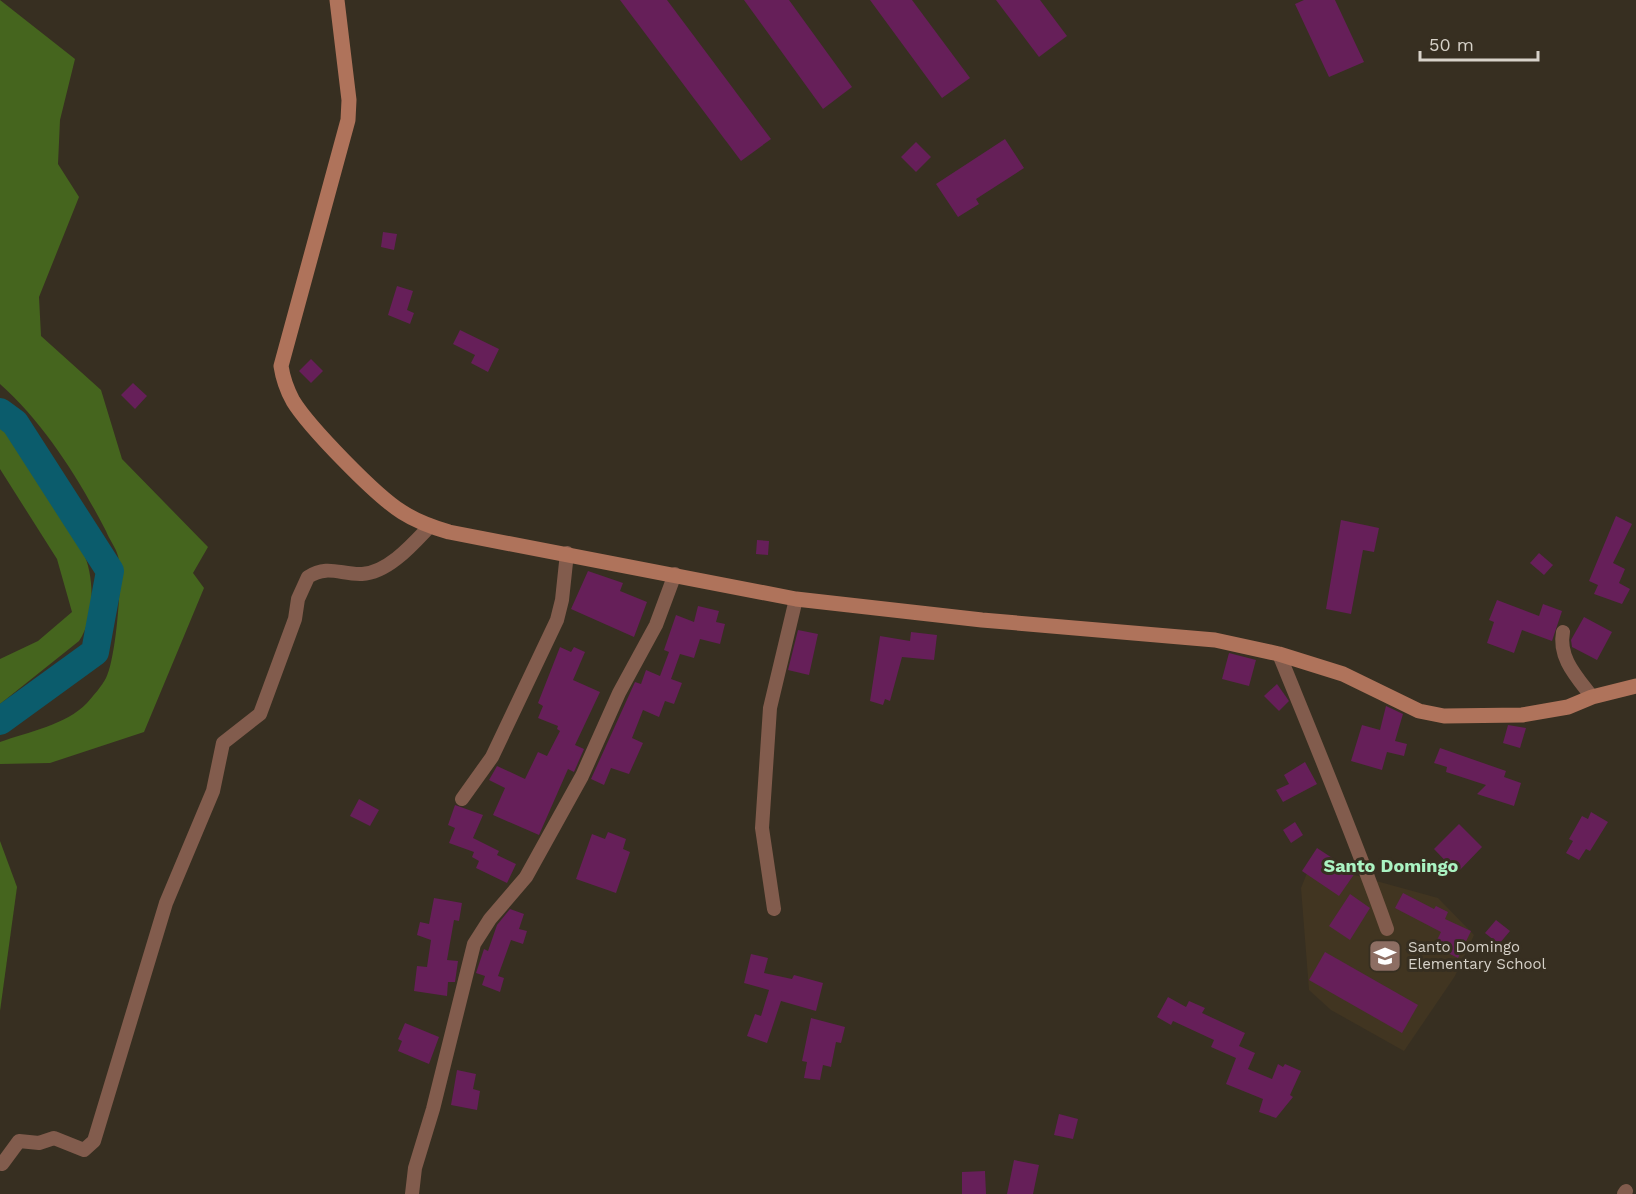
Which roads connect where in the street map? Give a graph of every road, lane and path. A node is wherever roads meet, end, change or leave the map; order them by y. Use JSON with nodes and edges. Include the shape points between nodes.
{"nodes":[{"id":1,"x":337,"y":0,"type":"edge"},
{"id":2,"x":430,"y":526,"type":"junction"},
{"id":3,"x":567,"y":553,"type":"junction"},
{"id":4,"x":675,"y":574,"type":"junction"},
{"id":5,"x":796,"y":598,"type":"junction"},
{"id":6,"x":1563,"y":632,"type":"dead end"},
{"id":7,"x":1278,"y":654,"type":"junction"},
{"id":8,"x":1636,"y":686,"type":"edge"},
{"id":9,"x":1592,"y":697,"type":"junction"},
{"id":10,"x":462,"y":799,"type":"dead end"},
{"id":11,"x":774,"y":909,"type":"dead end"},
{"id":12,"x":1387,"y":929,"type":"dead end"},
{"id":13,"x":2,"y":1164,"type":"dead end"},
{"id":14,"x":412,"y":1194,"type":"edge"}],
"edges":[{"from":1,"to":2,"type":"street","via":[[348,120],[281,366],[283,379],[303,415],[358,472],[401,512]]},
{"from":2,"to":3,"type":"street"},
{"from":2,"to":13,"type":"street","via":[[378,571],[362,574],[327,569],[308,577],[260,714],[223,743],[213,791],[166,903],[94,1142],[84,1150],[54,1138],[39,1143],[19,1141]]},
{"from":3,"to":4,"type":"street"},
{"from":3,"to":10,"type":"street","via":[[557,620],[492,757]]},
{"from":4,"to":5,"type":"street"},
{"from":4,"to":14,"type":"street","via":[[656,625],[619,693],[582,776],[526,877],[474,944],[415,1168]]},
{"from":5,"to":7,"type":"street","via":[[982,620],[1215,640]]},
{"from":5,"to":11,"type":"street","via":[[770,708],[762,828]]},
{"from":6,"to":9,"type":"street","via":[[1562,654]]},
{"from":7,"to":9,"type":"street","via":[[1343,674],[1419,711],[1444,716],[1522,715],[1568,707]]},
{"from":7,"to":12,"type":"street","via":[[1357,844]]},
{"from":8,"to":9,"type":"street"}]}
